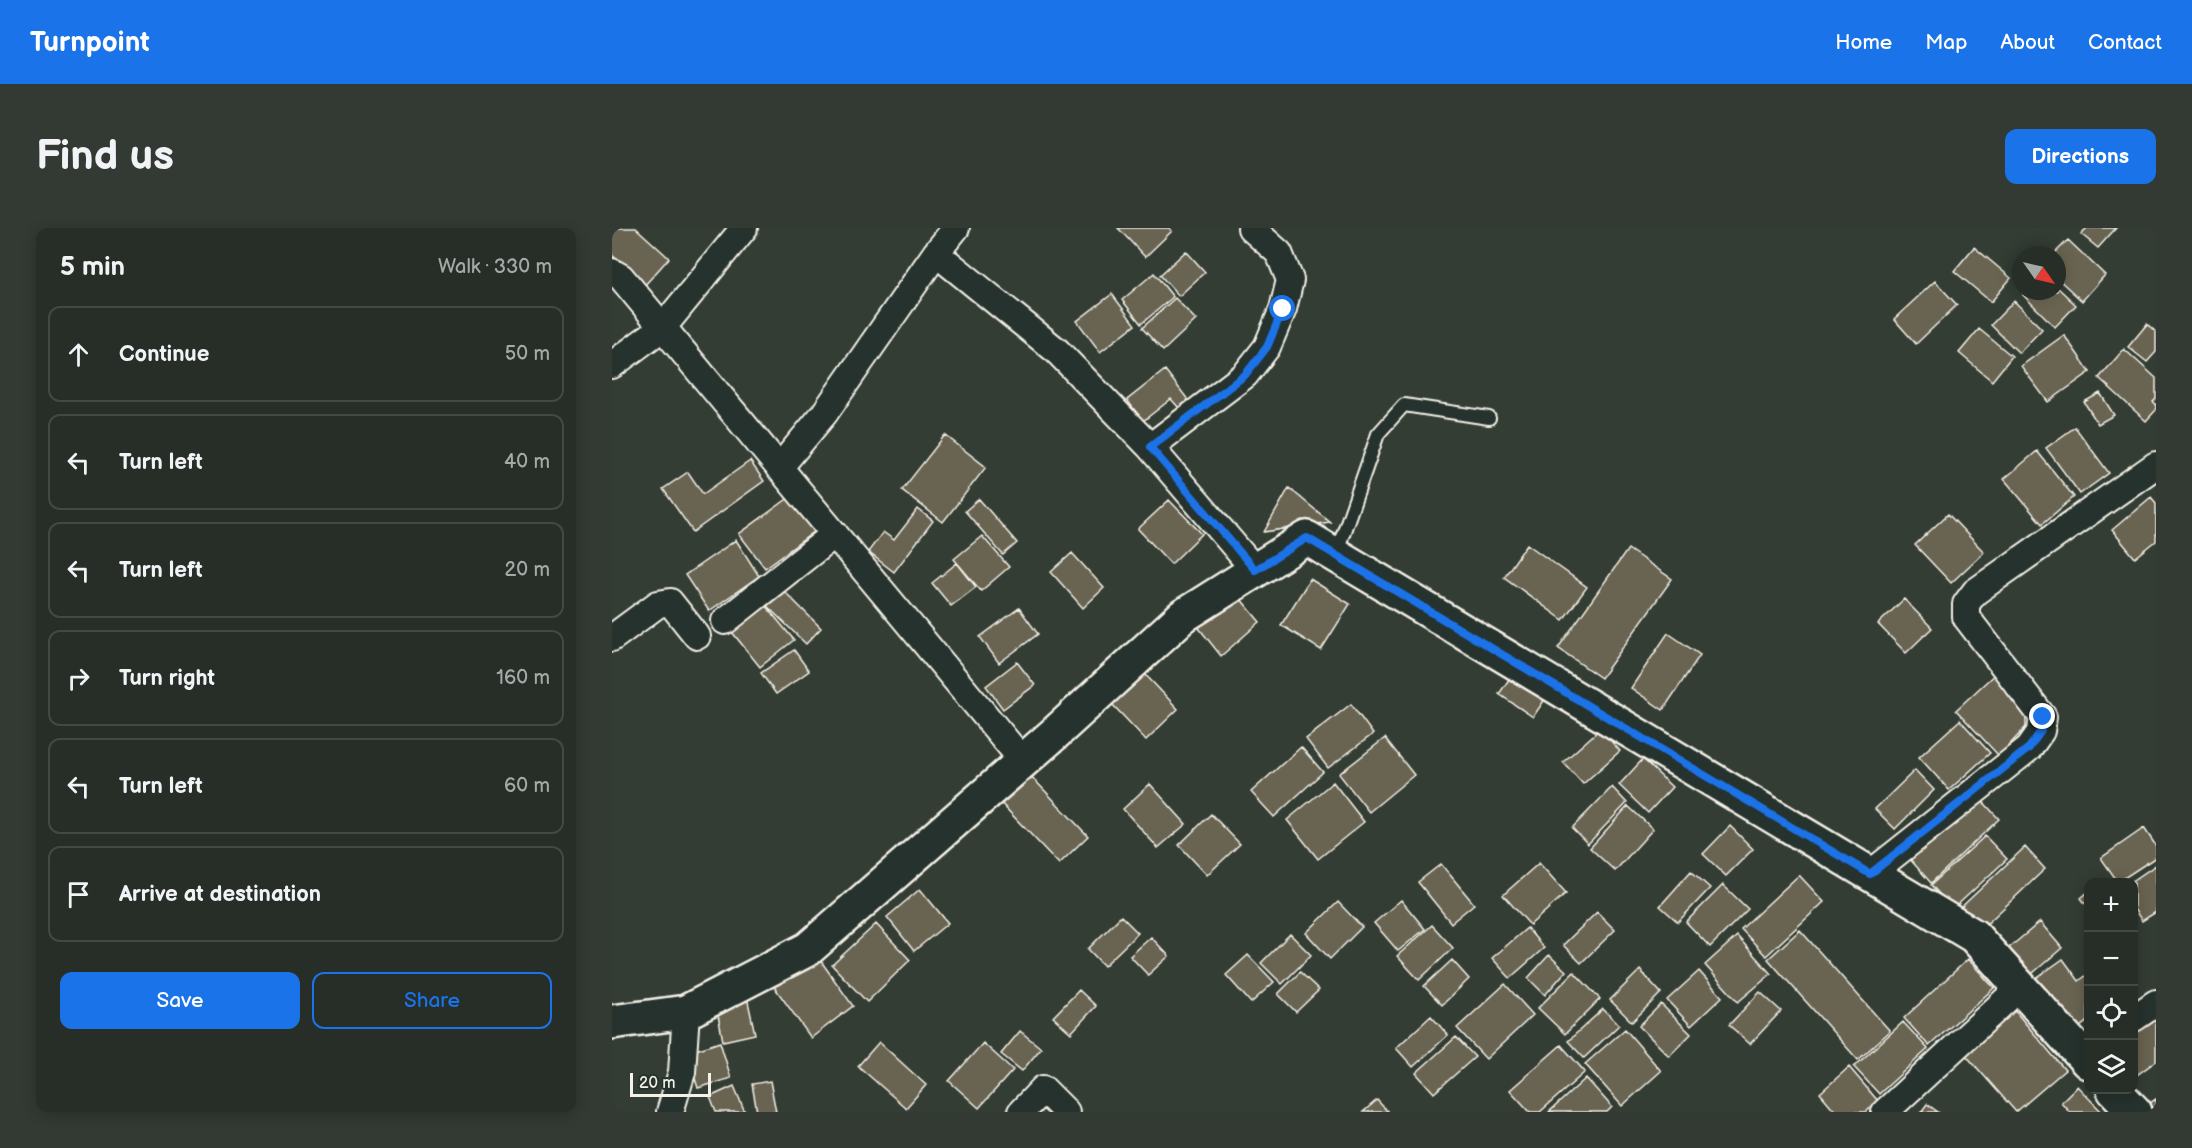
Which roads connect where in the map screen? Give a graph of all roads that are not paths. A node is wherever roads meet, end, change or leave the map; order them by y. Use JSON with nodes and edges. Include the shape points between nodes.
{"nodes":[{"id":1,"x":744,"y":228,"type":"edge"},
{"id":2,"x":956,"y":228,"type":"edge"},
{"id":3,"x":1251,"y":228,"type":"edge"},
{"id":4,"x":936,"y":253,"type":"junction"},
{"id":5,"x":612,"y":272,"type":"edge"},
{"id":6,"x":663,"y":327,"type":"junction"},
{"id":7,"x":612,"y":365,"type":"edge"},
{"id":8,"x":1489,"y":418,"type":"dead end"},
{"id":9,"x":1150,"y":447,"type":"junction"},
{"id":10,"x":2156,"y":465,"type":"edge"},
{"id":11,"x":779,"y":468,"type":"junction"},
{"id":12,"x":835,"y":534,"type":"junction"},
{"id":13,"x":1335,"y":555,"type":"junction"},
{"id":14,"x":1255,"y":570,"type":"junction"},
{"id":15,"x":725,"y":621,"type":"dead end"},
{"id":16,"x":697,"y":636,"type":"dead end"},
{"id":17,"x":612,"y":638,"type":"edge"},
{"id":18,"x":1023,"y":761,"type":"junction"},
{"id":19,"x":1870,"y":874,"type":"junction"},
{"id":20,"x":2020,"y":987,"type":"junction"},
{"id":21,"x":2156,"y":1003,"type":"edge"},
{"id":22,"x":686,"y":1011,"type":"junction"},
{"id":23,"x":2138,"y":1015,"type":"edge"},
{"id":24,"x":612,"y":1022,"type":"edge"},
{"id":25,"x":2084,"y":1053,"type":"edge"},
{"id":26,"x":2118,"y":1094,"type":"edge"},
{"id":27,"x":670,"y":1112,"type":"edge"},
{"id":28,"x":1021,"y":1112,"type":"edge"},
{"id":29,"x":1066,"y":1112,"type":"edge"},
{"id":30,"x":1885,"y":1112,"type":"edge"},
{"id":31,"x":2134,"y":1112,"type":"edge"}],
"edges":[{"from":1,"to":6,"type":"street"},
{"from":2,"to":4,"type":"street"},
{"from":3,"to":9,"type":"street","via":[[1279,252],[1290,280],[1267,347],[1245,375]]},
{"from":4,"to":9,"type":"street","via":[[1057,351]]},
{"from":4,"to":11,"type":"street","via":[[824,414]]},
{"from":5,"to":6,"type":"street","via":[[621,277]]},
{"from":6,"to":7,"type":"street"},
{"from":6,"to":11,"type":"street"},
{"from":8,"to":13,"type":"lane","via":[[1404,405],[1378,434]]},
{"from":9,"to":14,"type":"street"},
{"from":10,"to":19,"type":"street","via":[[1975,592],[1966,604],[1966,617],[2043,717],[2041,731],[2029,748]]},
{"from":11,"to":12,"type":"street"},
{"from":12,"to":15,"type":"street"},
{"from":12,"to":18,"type":"street"},
{"from":13,"to":14,"type":"street","via":[[1307,538]]},
{"from":13,"to":19,"type":"street"},
{"from":14,"to":18,"type":"street","via":[[1183,616]]},
{"from":16,"to":17,"type":"street","via":[[670,602],[658,604]]},
{"from":18,"to":22,"type":"street","via":[[808,949]]},
{"from":19,"to":20,"type":"street","via":[[1974,936]]},
{"from":20,"to":25,"type":"street"},
{"from":20,"to":30,"type":"street"},
{"from":21,"to":23,"type":"street"},
{"from":22,"to":24,"type":"street"},
{"from":22,"to":27,"type":"street","via":[[682,1072]]},
{"from":26,"to":31,"type":"street"},
{"from":28,"to":29,"type":"street","via":[[1043,1089]]}]}
